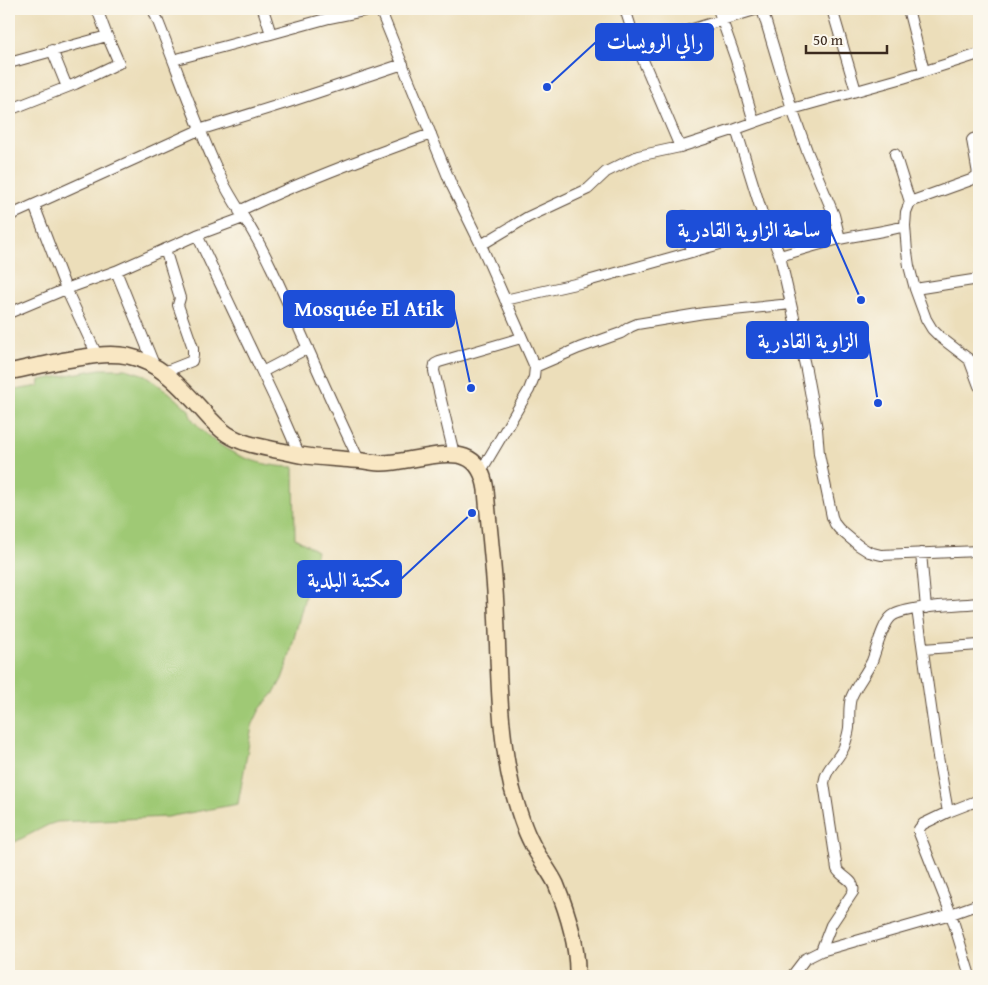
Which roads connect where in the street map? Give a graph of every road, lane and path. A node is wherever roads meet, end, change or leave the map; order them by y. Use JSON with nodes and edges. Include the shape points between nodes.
{"nodes":[{"id":1,"x":97,"y":9,"type":"edge"},
{"id":2,"x":153,"y":9,"type":"edge"},
{"id":3,"x":263,"y":9,"type":"edge"},
{"id":4,"x":372,"y":9,"type":"edge"},
{"id":5,"x":380,"y":9,"type":"edge"},
{"id":6,"x":625,"y":9,"type":"edge"},
{"id":7,"x":718,"y":9,"type":"edge"},
{"id":8,"x":760,"y":9,"type":"edge"},
{"id":9,"x":832,"y":9,"type":"edge"},
{"id":10,"x":908,"y":9,"type":"edge"},
{"id":11,"x":722,"y":20,"type":"junction"},
{"id":12,"x":271,"y":34,"type":"junction"},
{"id":13,"x":107,"y":36,"type":"junction"},
{"id":14,"x":637,"y":46,"type":"junction"},
{"id":15,"x":52,"y":50,"type":"junction"},
{"id":16,"x":979,"y":54,"type":"edge"},
{"id":17,"x":173,"y":60,"type":"junction"},
{"id":18,"x":9,"y":63,"type":"edge"},
{"id":19,"x":403,"y":64,"type":"junction"},
{"id":20,"x":924,"y":71,"type":"junction"},
{"id":21,"x":67,"y":87,"type":"junction"},
{"id":22,"x":856,"y":91,"type":"junction"},
{"id":23,"x":792,"y":109,"type":"junction"},
{"id":24,"x":9,"y":110,"type":"edge"},
{"id":25,"x":754,"y":122,"type":"junction"},
{"id":26,"x":736,"y":129,"type":"junction"},
{"id":27,"x":199,"y":130,"type":"junction"},
{"id":28,"x":431,"y":134,"type":"junction"},
{"id":29,"x":979,"y":137,"type":"edge"},
{"id":30,"x":680,"y":147,"type":"junction"},
{"id":31,"x":895,"y":154,"type":"dead end"},
{"id":32,"x":979,"y":174,"type":"edge"},
{"id":33,"x":910,"y":202,"type":"junction"},
{"id":34,"x":34,"y":205,"type":"junction"},
{"id":35,"x":241,"y":214,"type":"junction"},
{"id":36,"x":9,"y":216,"type":"edge"},
{"id":37,"x":684,"y":216,"type":"dead end"},
{"id":38,"x":905,"y":226,"type":"junction"},
{"id":39,"x":770,"y":230,"type":"junction"},
{"id":40,"x":197,"y":235,"type":"junction"},
{"id":41,"x":840,"y":239,"type":"junction"},
{"id":42,"x":481,"y":245,"type":"junction"},
{"id":43,"x":165,"y":249,"type":"junction"},
{"id":44,"x":692,"y":252,"type":"junction"},
{"id":45,"x":780,"y":256,"type":"junction"},
{"id":46,"x":116,"y":271,"type":"junction"},
{"id":47,"x":979,"y":279,"type":"edge"},
{"id":48,"x":66,"y":289,"type":"junction"},
{"id":49,"x":915,"y":289,"type":"junction"},
{"id":50,"x":504,"y":300,"type":"junction"},
{"id":51,"x":791,"y":304,"type":"junction"},
{"id":52,"x":9,"y":313,"type":"edge"},
{"id":53,"x":521,"y":338,"type":"junction"},
{"id":54,"x":308,"y":348,"type":"junction"},
{"id":55,"x":97,"y":354,"type":"junction"},
{"id":56,"x":969,"y":359,"type":"junction"},
{"id":57,"x":535,"y":367,"type":"junction"},
{"id":58,"x":979,"y":367,"type":"edge"},
{"id":59,"x":160,"y":370,"type":"junction"},
{"id":60,"x":9,"y":372,"type":"edge"},
{"id":61,"x":262,"y":372,"type":"junction"},
{"id":62,"x":979,"y":386,"type":"edge"},
{"id":63,"x":454,"y":454,"type":"junction"},
{"id":64,"x":300,"y":456,"type":"junction"},
{"id":65,"x":359,"y":460,"type":"junction"},
{"id":66,"x":481,"y":471,"type":"junction"},
{"id":67,"x":979,"y":551,"type":"edge"},
{"id":68,"x":921,"y":554,"type":"junction"},
{"id":69,"x":979,"y":603,"type":"edge"},
{"id":70,"x":922,"y":608,"type":"junction"},
{"id":71,"x":979,"y":645,"type":"edge"},
{"id":72,"x":923,"y":649,"type":"junction"},
{"id":73,"x":979,"y":800,"type":"edge"},
{"id":74,"x":948,"y":812,"type":"junction"},
{"id":75,"x":979,"y":904,"type":"edge"},
{"id":76,"x":951,"y":914,"type":"junction"},
{"id":77,"x":821,"y":951,"type":"junction"},
{"id":78,"x":577,"y":976,"type":"edge"},
{"id":79,"x":792,"y":976,"type":"edge"},
{"id":80,"x":970,"y":976,"type":"edge"}],
"edges":[{"from":1,"to":13,"type":"street"},
{"from":2,"to":17,"type":"street"},
{"from":3,"to":12,"type":"street"},
{"from":4,"to":12,"type":"street"},
{"from":5,"to":19,"type":"street"},
{"from":6,"to":14,"type":"street"},
{"from":7,"to":11,"type":"street"},
{"from":8,"to":11,"type":"street"},
{"from":8,"to":23,"type":"street"},
{"from":9,"to":22,"type":"street"},
{"from":10,"to":20,"type":"street"},
{"from":11,"to":14,"type":"street"},
{"from":11,"to":25,"type":"street"},
{"from":12,"to":17,"type":"street"},
{"from":13,"to":15,"type":"street"},
{"from":13,"to":21,"type":"street","via":[[119,63]]},
{"from":14,"to":30,"type":"street"},
{"from":15,"to":18,"type":"street"},
{"from":15,"to":21,"type":"street"},
{"from":16,"to":20,"type":"street"},
{"from":17,"to":27,"type":"street"},
{"from":19,"to":27,"type":"street"},
{"from":19,"to":28,"type":"street"},
{"from":20,"to":22,"type":"street"},
{"from":21,"to":24,"type":"street"},
{"from":22,"to":23,"type":"street"},
{"from":23,"to":25,"type":"street"},
{"from":23,"to":41,"type":"street","via":[[834,215]]},
{"from":25,"to":26,"type":"street"},
{"from":26,"to":30,"type":"street"},
{"from":26,"to":39,"type":"street"},
{"from":27,"to":34,"type":"street"},
{"from":27,"to":35,"type":"street"},
{"from":28,"to":35,"type":"street","via":[[277,193]]},
{"from":28,"to":42,"type":"street"},
{"from":29,"to":32,"type":"street","via":[[972,140]]},
{"from":30,"to":42,"type":"street","via":[[638,156],[606,172],[588,189]]},
{"from":31,"to":33,"type":"street"},
{"from":32,"to":33,"type":"street","via":[[971,180]]},
{"from":33,"to":38,"type":"street"},
{"from":34,"to":36,"type":"street"},
{"from":34,"to":48,"type":"street"},
{"from":35,"to":40,"type":"street"},
{"from":35,"to":54,"type":"street","via":[[267,258]]},
{"from":37,"to":44,"type":"street"},
{"from":38,"to":41,"type":"street"},
{"from":38,"to":49,"type":"street"},
{"from":39,"to":44,"type":"street"},
{"from":39,"to":45,"type":"street"},
{"from":40,"to":43,"type":"street"},
{"from":40,"to":61,"type":"street"},
{"from":41,"to":45,"type":"street"},
{"from":42,"to":50,"type":"street"},
{"from":43,"to":46,"type":"street"},
{"from":43,"to":59,"type":"street","via":[[193,355],[192,361]]},
{"from":44,"to":50,"type":"street"},
{"from":45,"to":51,"type":"street"},
{"from":46,"to":48,"type":"street"},
{"from":46,"to":59,"type":"street"},
{"from":47,"to":49,"type":"street"},
{"from":48,"to":52,"type":"street"},
{"from":48,"to":55,"type":"street"},
{"from":49,"to":56,"type":"street","via":[[932,329]]},
{"from":50,"to":53,"type":"street"},
{"from":51,"to":57,"type":"street","via":[[637,324]]},
{"from":51,"to":68,"type":"street","via":[[835,524],[848,538],[869,552]]},
{"from":53,"to":57,"type":"street"},
{"from":53,"to":63,"type":"street","via":[[435,364]]},
{"from":54,"to":61,"type":"street"},
{"from":54,"to":65,"type":"street"},
{"from":55,"to":59,"type":"street","via":[[128,356]]},
{"from":55,"to":60,"type":"street"},
{"from":56,"to":58,"type":"street"},
{"from":56,"to":62,"type":"street"},
{"from":57,"to":66,"type":"street","via":[[529,390]]},
{"from":59,"to":64,"type":"street","via":[[182,387],[227,434],[255,446]]},
{"from":61,"to":64,"type":"street"},
{"from":63,"to":65,"type":"street","via":[[397,462]]},
{"from":63,"to":66,"type":"street","via":[[471,460]]},
{"from":64,"to":65,"type":"street"},
{"from":66,"to":78,"type":"street","via":[[493,561],[504,750],[524,827],[555,883],[571,928]]},
{"from":67,"to":68,"type":"street"},
{"from":68,"to":70,"type":"street"},
{"from":69,"to":70,"type":"street"},
{"from":70,"to":72,"type":"street"},
{"from":70,"to":77,"type":"street","via":[[898,613],[885,626],[871,663],[851,699],[849,728],[843,749],[825,777],[837,869],[854,888],[831,925]]},
{"from":71,"to":72,"type":"street"},
{"from":72,"to":74,"type":"street"},
{"from":73,"to":74,"type":"street"},
{"from":74,"to":76,"type":"street","via":[[923,824],[919,833]]},
{"from":75,"to":76,"type":"street"},
{"from":76,"to":77,"type":"street"},
{"from":76,"to":80,"type":"street"},
{"from":77,"to":79,"type":"street","via":[[805,959]]}]}
